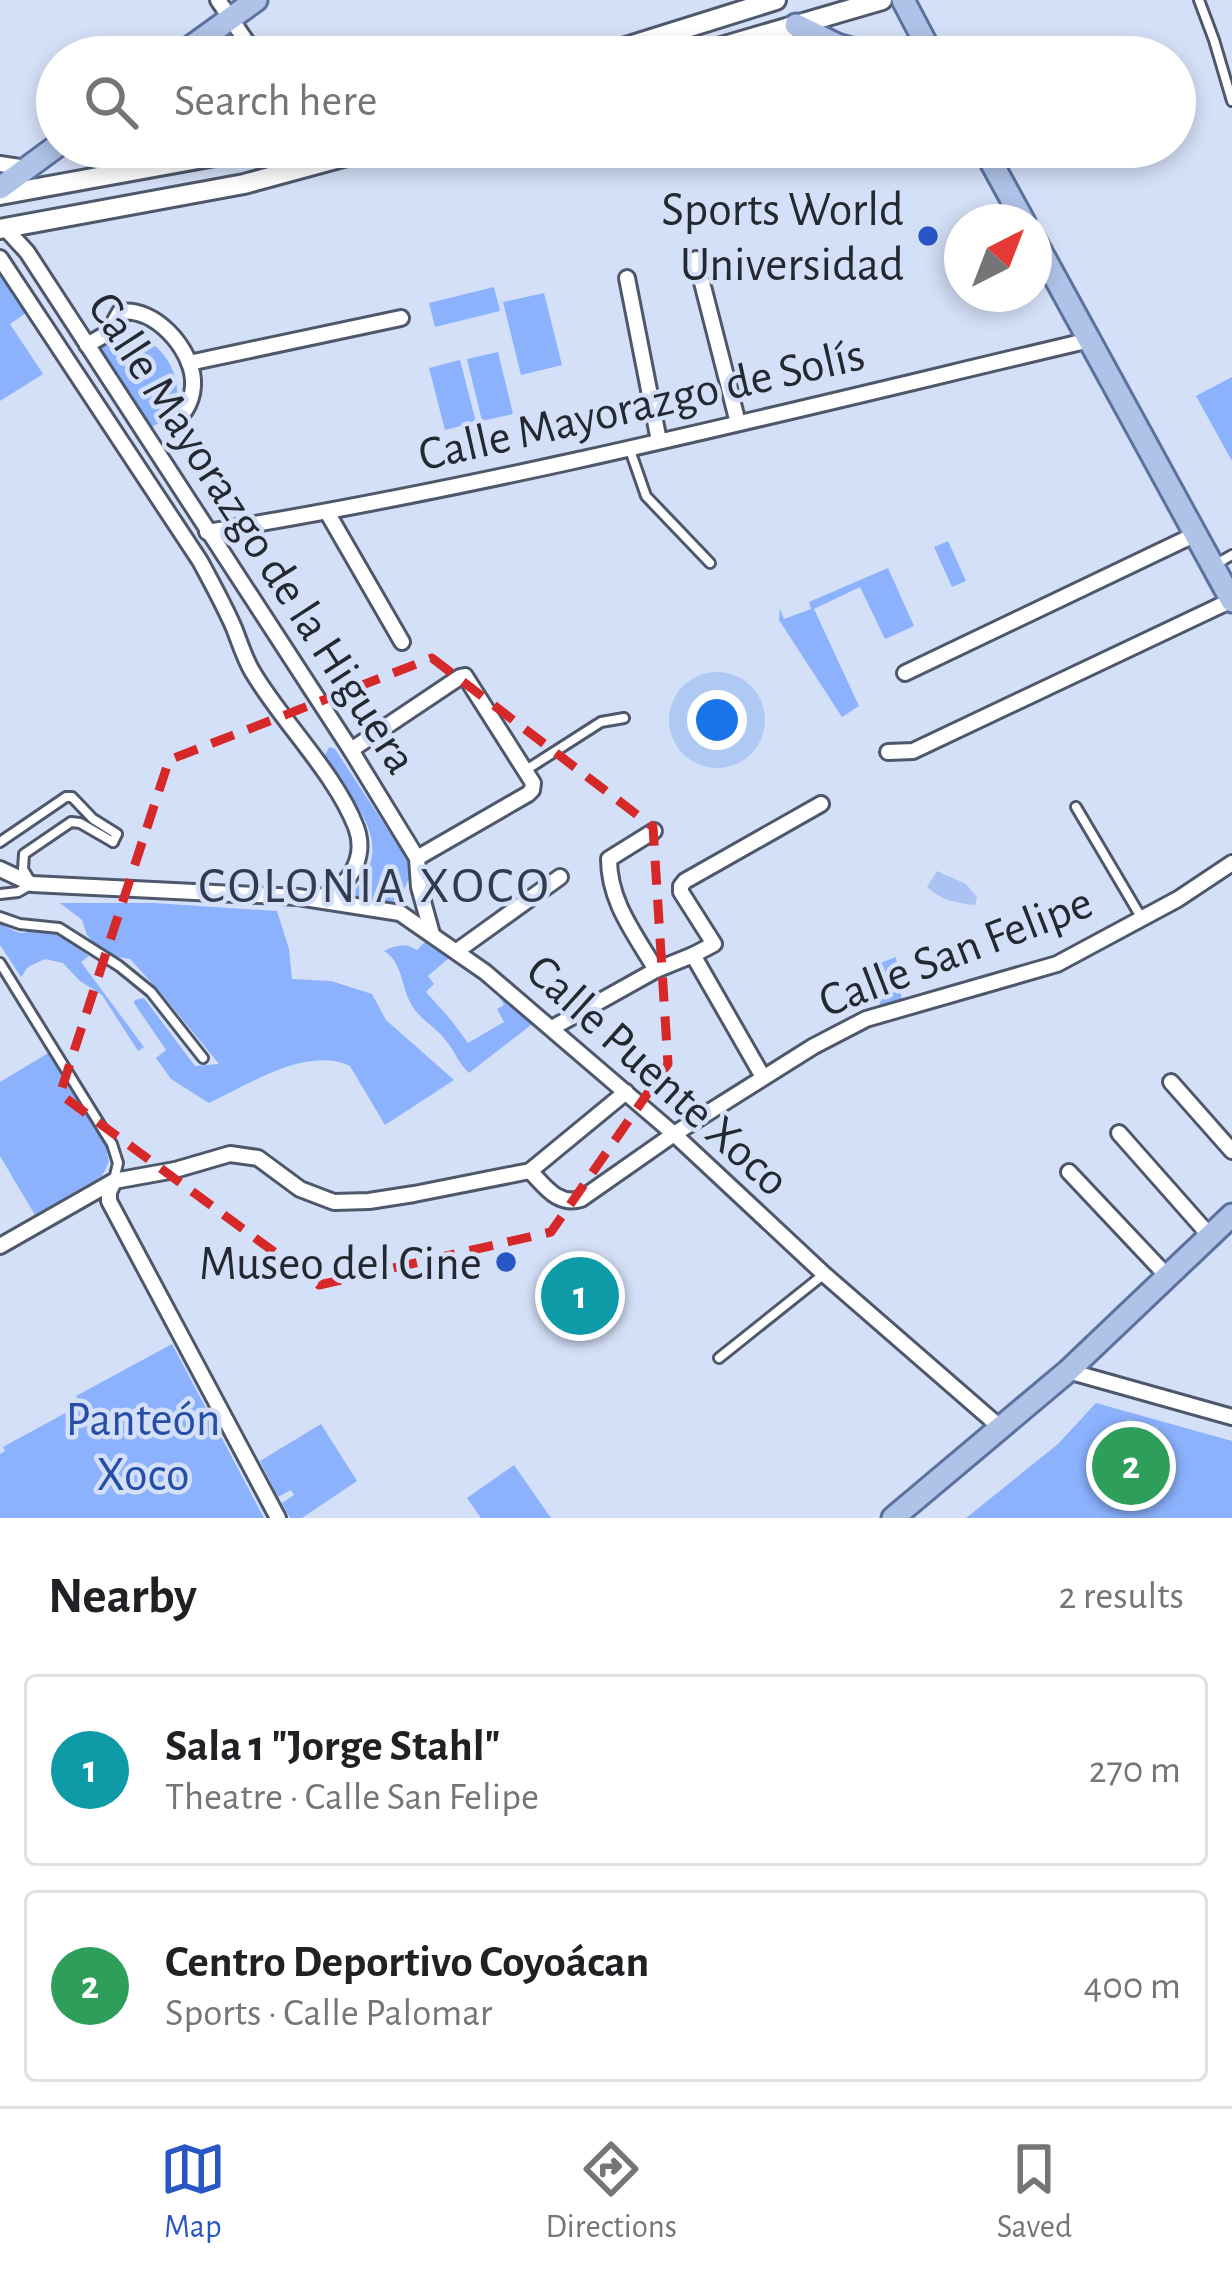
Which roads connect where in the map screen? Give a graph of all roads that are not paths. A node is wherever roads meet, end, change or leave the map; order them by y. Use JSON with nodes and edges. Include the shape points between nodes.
{"nodes":[{"id":1,"x":256,"y":0,"type":"edge"},
{"id":2,"x":776,"y":0,"type":"edge"},
{"id":3,"x":882,"y":0,"type":"edge"},
{"id":4,"x":902,"y":0,"type":"edge"},
{"id":5,"x":1199,"y":0,"type":"edge"},
{"id":6,"x":224,"y":9,"type":"edge"},
{"id":7,"x":796,"y":25,"type":"junction"},
{"id":8,"x":198,"y":36,"type":"edge"},
{"id":9,"x":243,"y":36,"type":"edge"},
{"id":10,"x":661,"y":36,"type":"edge"},
{"id":11,"x":759,"y":36,"type":"edge"},
{"id":12,"x":819,"y":36,"type":"edge"},
{"id":13,"x":922,"y":36,"type":"edge"},
{"id":14,"x":1228,"y":74,"type":"edge"},
{"id":15,"x":1232,"y":101,"type":"edge"},
{"id":16,"x":36,"y":161,"type":"edge"},
{"id":17,"x":0,"y":164,"type":"edge"},
{"id":18,"x":26,"y":168,"type":"junction"},
{"id":19,"x":153,"y":168,"type":"edge"},
{"id":20,"x":303,"y":168,"type":"edge"},
{"id":21,"x":994,"y":168,"type":"edge"},
{"id":22,"x":37,"y":190,"type":"junction"},
{"id":23,"x":0,"y":192,"type":"edge"},
{"id":24,"x":1014,"y":204,"type":"edge"},
{"id":25,"x":3,"y":228,"type":"edge"},
{"id":26,"x":0,"y":258,"type":"edge"},
{"id":27,"x":696,"y":259,"type":"dead end"},
{"id":28,"x":1052,"y":271,"type":"edge"},
{"id":29,"x":627,"y":278,"type":"dead end"},
{"id":30,"x":401,"y":318,"type":"dead end"},
{"id":31,"x":1090,"y":340,"type":"junction"},
{"id":32,"x":87,"y":346,"type":"junction"},
{"id":33,"x":189,"y":363,"type":"junction"},
{"id":34,"x":738,"y":423,"type":"junction"},
{"id":35,"x":174,"y":425,"type":"dead end"},
{"id":36,"x":659,"y":441,"type":"junction"},
{"id":37,"x":629,"y":448,"type":"junction"},
{"id":38,"x":327,"y":512,"type":"junction"},
{"id":39,"x":207,"y":532,"type":"junction"},
{"id":40,"x":1194,"y":535,"type":"junction"},
{"id":41,"x":1222,"y":561,"type":"edge"},
{"id":42,"x":710,"y":563,"type":"dead end"},
{"id":43,"x":1232,"y":600,"type":"edge"},
{"id":44,"x":402,"y":642,"type":"dead end"},
{"id":45,"x":905,"y":673,"type":"dead end"},
{"id":46,"x":624,"y":718,"type":"dead end"},
{"id":47,"x":351,"y":750,"type":"junction"},
{"id":48,"x":888,"y":752,"type":"dead end"},
{"id":49,"x":525,"y":771,"type":"junction"},
{"id":50,"x":821,"y":804,"type":"dead end"},
{"id":51,"x":1076,"y":807,"type":"dead end"},
{"id":52,"x":654,"y":831,"type":"dead end"},
{"id":53,"x":0,"y":842,"type":"edge"},
{"id":54,"x":417,"y":859,"type":"junction"},
{"id":55,"x":1232,"y":863,"type":"edge"},
{"id":56,"x":0,"y":869,"type":"edge"},
{"id":57,"x":560,"y":878,"type":"dead end"},
{"id":58,"x":32,"y":884,"type":"junction"},
{"id":59,"x":419,"y":887,"type":"junction"},
{"id":60,"x":0,"y":894,"type":"edge"},
{"id":61,"x":298,"y":897,"type":"junction"},
{"id":62,"x":400,"y":914,"type":"junction"},
{"id":63,"x":0,"y":917,"type":"edge"},
{"id":64,"x":1142,"y":918,"type":"junction"},
{"id":65,"x":432,"y":934,"type":"junction"},
{"id":66,"x":457,"y":951,"type":"junction"},
{"id":67,"x":693,"y":956,"type":"junction"},
{"id":68,"x":0,"y":963,"type":"edge"},
{"id":69,"x":656,"y":970,"type":"junction"},
{"id":70,"x":552,"y":1028,"type":"junction"},
{"id":71,"x":203,"y":1058,"type":"dead end"},
{"id":72,"x":763,"y":1077,"type":"junction"},
{"id":73,"x":1171,"y":1082,"type":"dead end"},
{"id":74,"x":626,"y":1092,"type":"junction"},
{"id":75,"x":1119,"y":1132,"type":"dead end"},
{"id":76,"x":674,"y":1134,"type":"junction"},
{"id":77,"x":1232,"y":1151,"type":"edge"},
{"id":78,"x":530,"y":1171,"type":"junction"},
{"id":79,"x":1069,"y":1172,"type":"dead end"},
{"id":80,"x":114,"y":1181,"type":"junction"},
{"id":81,"x":1232,"y":1215,"type":"edge"},
{"id":82,"x":1210,"y":1236,"type":"junction"},
{"id":83,"x":0,"y":1246,"type":"edge"},
{"id":84,"x":824,"y":1274,"type":"junction"},
{"id":85,"x":1168,"y":1277,"type":"junction"},
{"id":86,"x":719,"y":1358,"type":"dead end"},
{"id":87,"x":1068,"y":1371,"type":"junction"},
{"id":88,"x":1232,"y":1417,"type":"edge"},
{"id":89,"x":1001,"y":1428,"type":"junction"},
{"id":90,"x":278,"y":1518,"type":"edge"},
{"id":91,"x":893,"y":1518,"type":"edge"}],
"edges":[{"from":1,"to":6,"type":"main road"},
{"from":2,"to":10,"type":"main road"},
{"from":3,"to":7,"type":"main road"},
{"from":4,"to":13,"type":"main road"},
{"from":5,"to":14,"type":"lane"},
{"from":6,"to":8,"type":"main road"},
{"from":6,"to":9,"type":"street"},
{"from":7,"to":11,"type":"main road"},
{"from":7,"to":12,"type":"main road"},
{"from":14,"to":15,"type":"lane"},
{"from":16,"to":18,"type":"main road"},
{"from":17,"to":18,"type":"street"},
{"from":18,"to":23,"type":"main road"},
{"from":19,"to":22,"type":"main road"},
{"from":20,"to":25,"type":"main road"},
{"from":21,"to":24,"type":"main road"},
{"from":22,"to":23,"type":"main road"},
{"from":22,"to":25,"type":"main road"},
{"from":25,"to":32,"type":"street","name":"Calle Mayorazgo de la Higuera"},
{"from":26,"to":61,"type":"street","via":[[200,561],[254,674],[355,825],[359,853],[349,879],[326,896]]},
{"from":27,"to":34,"type":"street"},
{"from":28,"to":31,"type":"main road"},
{"from":29,"to":36,"type":"street"},
{"from":30,"to":33,"type":"street"},
{"from":31,"to":34,"type":"street","name":"Calle Mayorazgo de Solís"},
{"from":31,"to":40,"type":"main road"},
{"from":32,"to":33,"type":"street","via":[[108,333],[120,312],[139,312],[167,330]]},
{"from":32,"to":39,"type":"street","name":"Calle Mayorazgo de la Higuera"},
{"from":33,"to":35,"type":"street","via":[[192,398]]},
{"from":34,"to":36,"type":"street","name":"Calle Mayorazgo de Solís"},
{"from":36,"to":37,"type":"street","name":"Calle Mayorazgo de Solís"},
{"from":37,"to":38,"type":"street","name":"Calle Mayorazgo de Solís"},
{"from":37,"to":42,"type":"lane","via":[[646,496]]},
{"from":38,"to":39,"type":"street","name":"Calle Mayorazgo de Solís"},
{"from":38,"to":44,"type":"street"},
{"from":39,"to":47,"type":"street","name":"Calle Mayorazgo de la Higuera"},
{"from":40,"to":41,"type":"main road"},
{"from":40,"to":45,"type":"street"},
{"from":41,"to":43,"type":"main road"},
{"from":43,"to":48,"type":"street","via":[[913,752]]},
{"from":46,"to":49,"type":"lane","via":[[602,722]]},
{"from":47,"to":49,"type":"street","via":[[465,676]]},
{"from":47,"to":54,"type":"street","name":"Calle Mayorazgo de la Higuera"},
{"from":49,"to":54,"type":"street","via":[[528,794]]},
{"from":50,"to":67,"type":"street","via":[[685,881],[682,892],[714,944]]},
{"from":51,"to":64,"type":"lane"},
{"from":52,"to":69,"type":"street","via":[[609,859],[609,876]]},
{"from":53,"to":58,"type":"lane","via":[[66,797],[117,834],[112,842],[71,822],[25,854]]},
{"from":54,"to":59,"type":"street","name":"Calle Mayorazgo de la Higuera"},
{"from":55,"to":64,"type":"street","name":"Calle San Felipe"},
{"from":56,"to":58,"type":"street","name":"Calle Puente Xoco"},
{"from":57,"to":66,"type":"street"},
{"from":58,"to":60,"type":"lane"},
{"from":58,"to":61,"type":"street","name":"Calle Puente Xoco"},
{"from":59,"to":62,"type":"street"},
{"from":59,"to":65,"type":"street","name":"Calle Mayorazgo de la Higuera"},
{"from":61,"to":62,"type":"street","name":"Calle Puente Xoco"},
{"from":62,"to":65,"type":"street","name":"Calle Puente Xoco"},
{"from":63,"to":71,"type":"lane","via":[[59,928],[119,966],[151,992]]},
{"from":64,"to":72,"type":"street","name":"Calle San Felipe","via":[[1057,964],[866,1019]]},
{"from":65,"to":66,"type":"street","name":"Calle Puente Xoco"},
{"from":66,"to":70,"type":"street","name":"Calle Puente Xoco"},
{"from":67,"to":69,"type":"street"},
{"from":67,"to":72,"type":"street"},
{"from":68,"to":80,"type":"lane","via":[[112,1144]]},
{"from":69,"to":70,"type":"street"},
{"from":70,"to":74,"type":"street","name":"Calle Puente Xoco"},
{"from":72,"to":76,"type":"street","name":"Calle San Felipe"},
{"from":73,"to":77,"type":"street"},
{"from":74,"to":76,"type":"street","name":"Calle Puente Xoco"},
{"from":74,"to":78,"type":"street"},
{"from":75,"to":82,"type":"street"},
{"from":76,"to":78,"type":"street","name":"Calle San Felipe","via":[[575,1202],[559,1199]]},
{"from":76,"to":84,"type":"street","name":"Calle Puente Xoco"},
{"from":78,"to":80,"type":"street","via":[[334,1202],[240,1154]]},
{"from":79,"to":85,"type":"street"},
{"from":80,"to":83,"type":"street"},
{"from":80,"to":90,"type":"street","via":[[109,1201]]},
{"from":81,"to":82,"type":"main road"},
{"from":82,"to":85,"type":"main road"},
{"from":84,"to":86,"type":"lane"},
{"from":84,"to":89,"type":"street","name":"Calle Puente Xoco"},
{"from":85,"to":87,"type":"main road"},
{"from":87,"to":88,"type":"street"},
{"from":87,"to":89,"type":"main road"},
{"from":89,"to":91,"type":"main road"}]}
